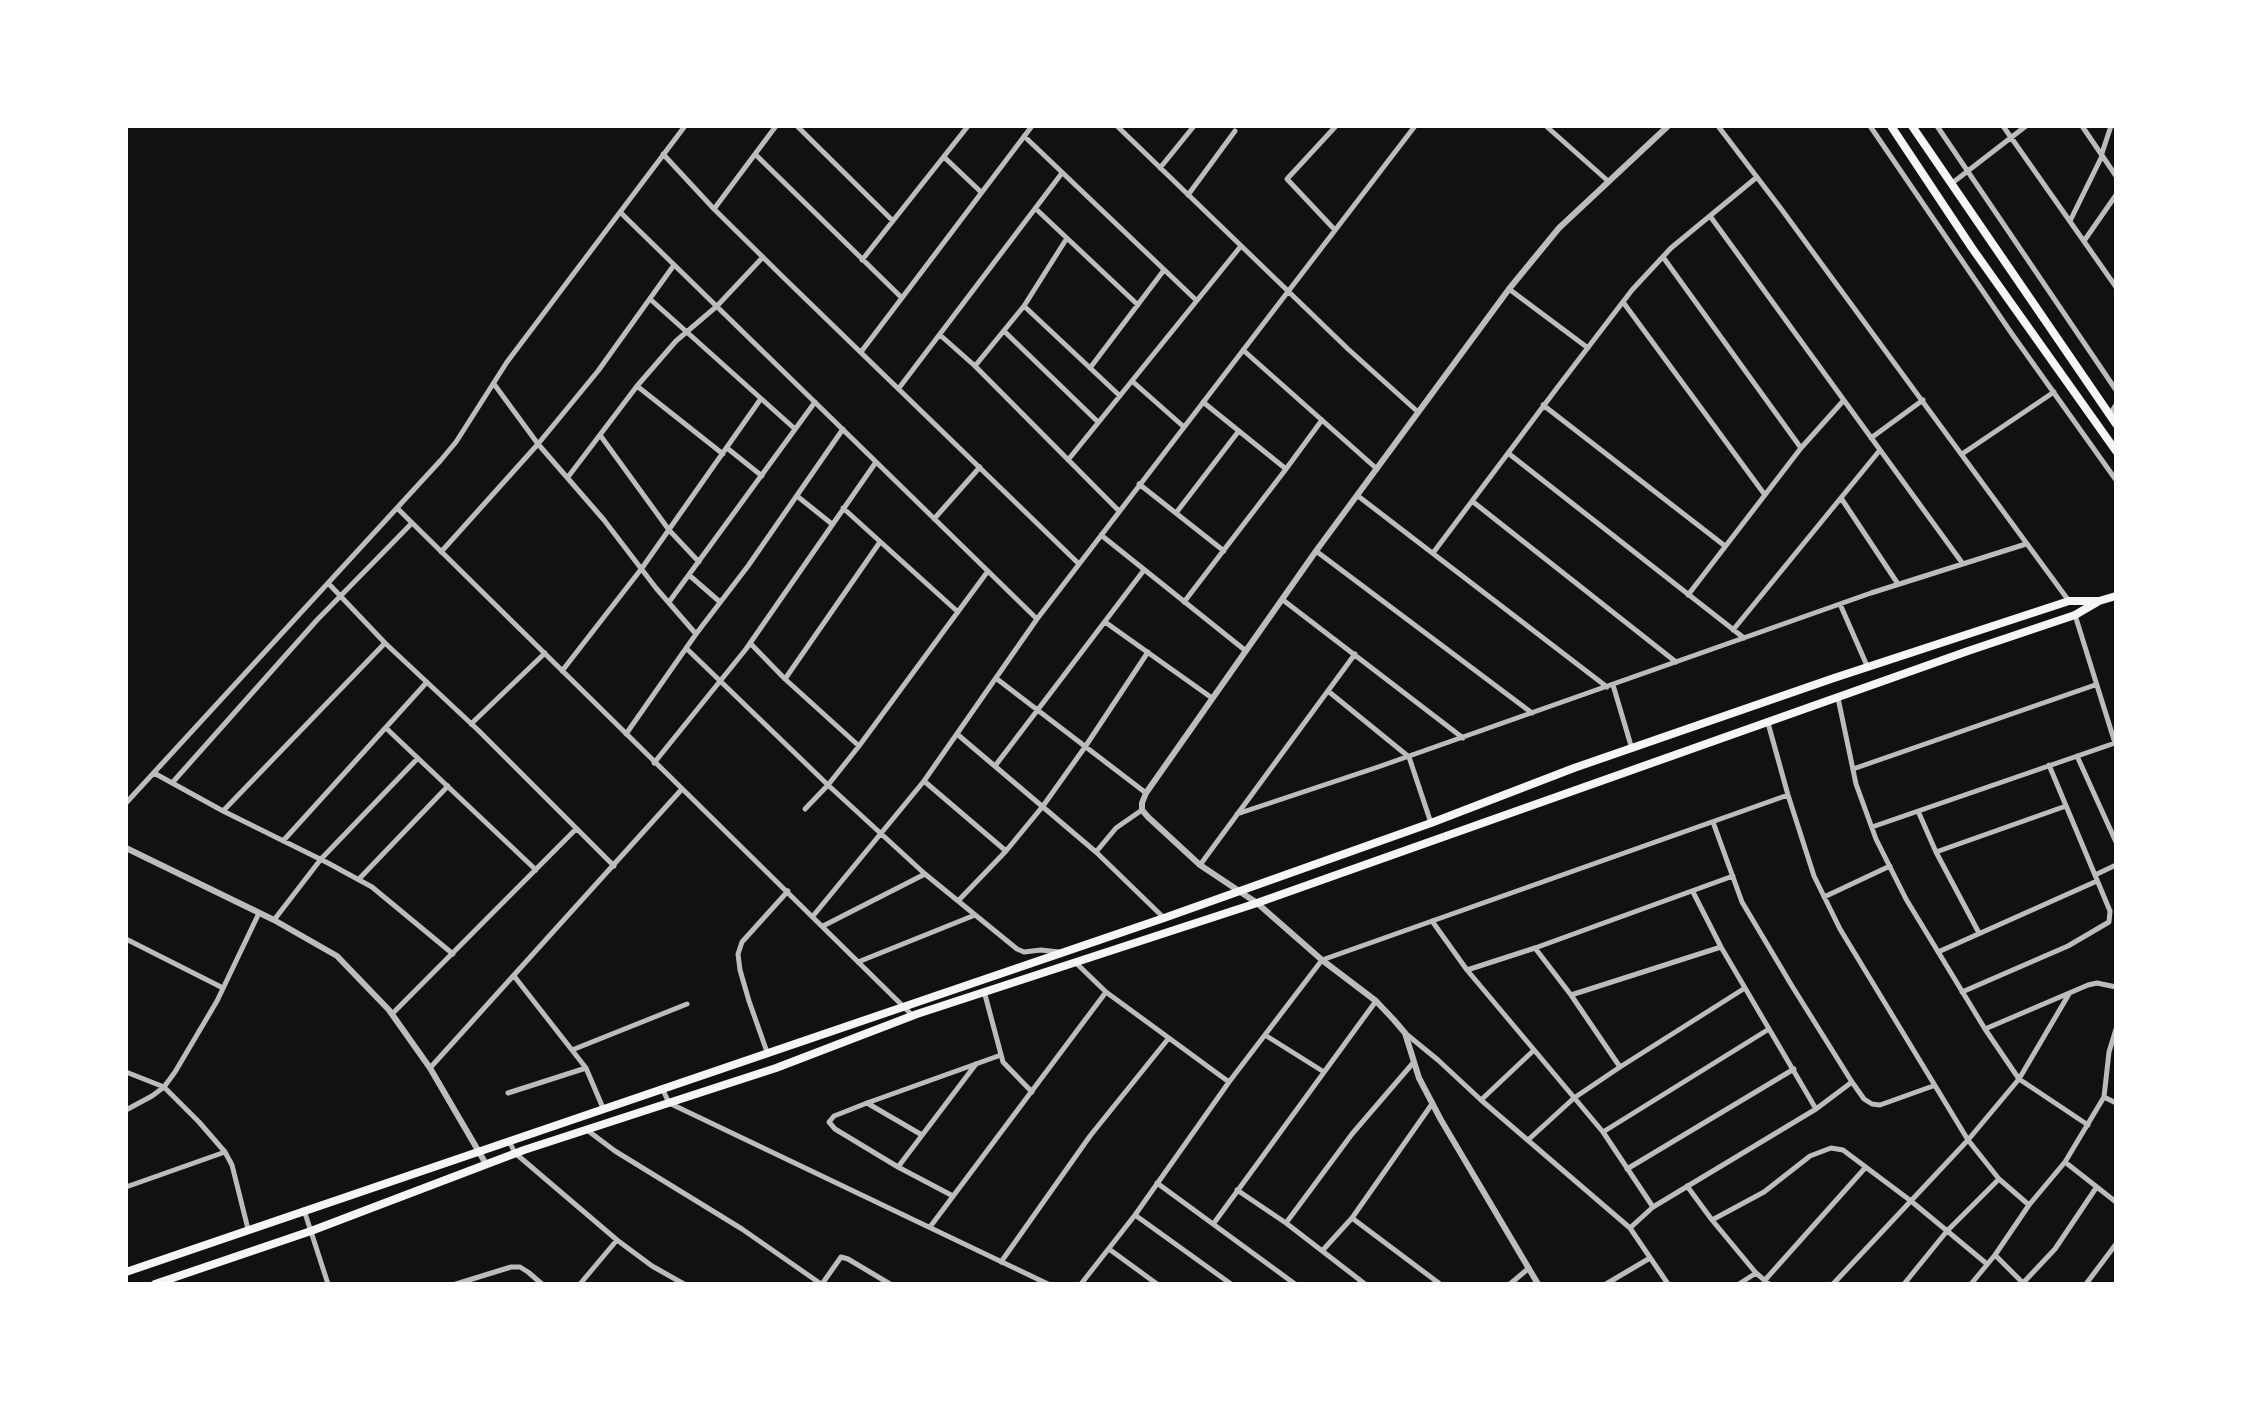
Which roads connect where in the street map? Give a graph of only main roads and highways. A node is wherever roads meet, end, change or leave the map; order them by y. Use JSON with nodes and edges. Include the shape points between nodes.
{"nodes":[{"id":1,"x":1891,"y":126,"type":"edge"},
{"id":2,"x":1912,"y":126,"type":"edge"},
{"id":3,"x":2116,"y":424,"type":"edge"},
{"id":4,"x":2116,"y":451,"type":"edge"},
{"id":5,"x":2116,"y":596,"type":"edge"},
{"id":6,"x":2099,"y":601,"type":"junction"},
{"id":7,"x":388,"y":1181,"type":"junction"},
{"id":8,"x":396,"y":1199,"type":"junction"},
{"id":9,"x":126,"y":1272,"type":"edge"},
{"id":10,"x":155,"y":1284,"type":"edge"}],
"edges":[{"from":1,"to":4,"type":"main road"},
{"from":2,"to":3,"type":"main road"},
{"from":5,"to":6,"type":"main road"},
{"from":6,"to":7,"type":"main road","via":[[2069,601],[1868,668],[1574,768],[1164,918]]},
{"from":6,"to":8,"type":"main road","via":[[2076,615],[1257,903],[984,991],[776,1068],[515,1153]]},
{"from":7,"to":8,"type":"main road"},
{"from":7,"to":9,"type":"main road"},
{"from":8,"to":10,"type":"main road"}]}
